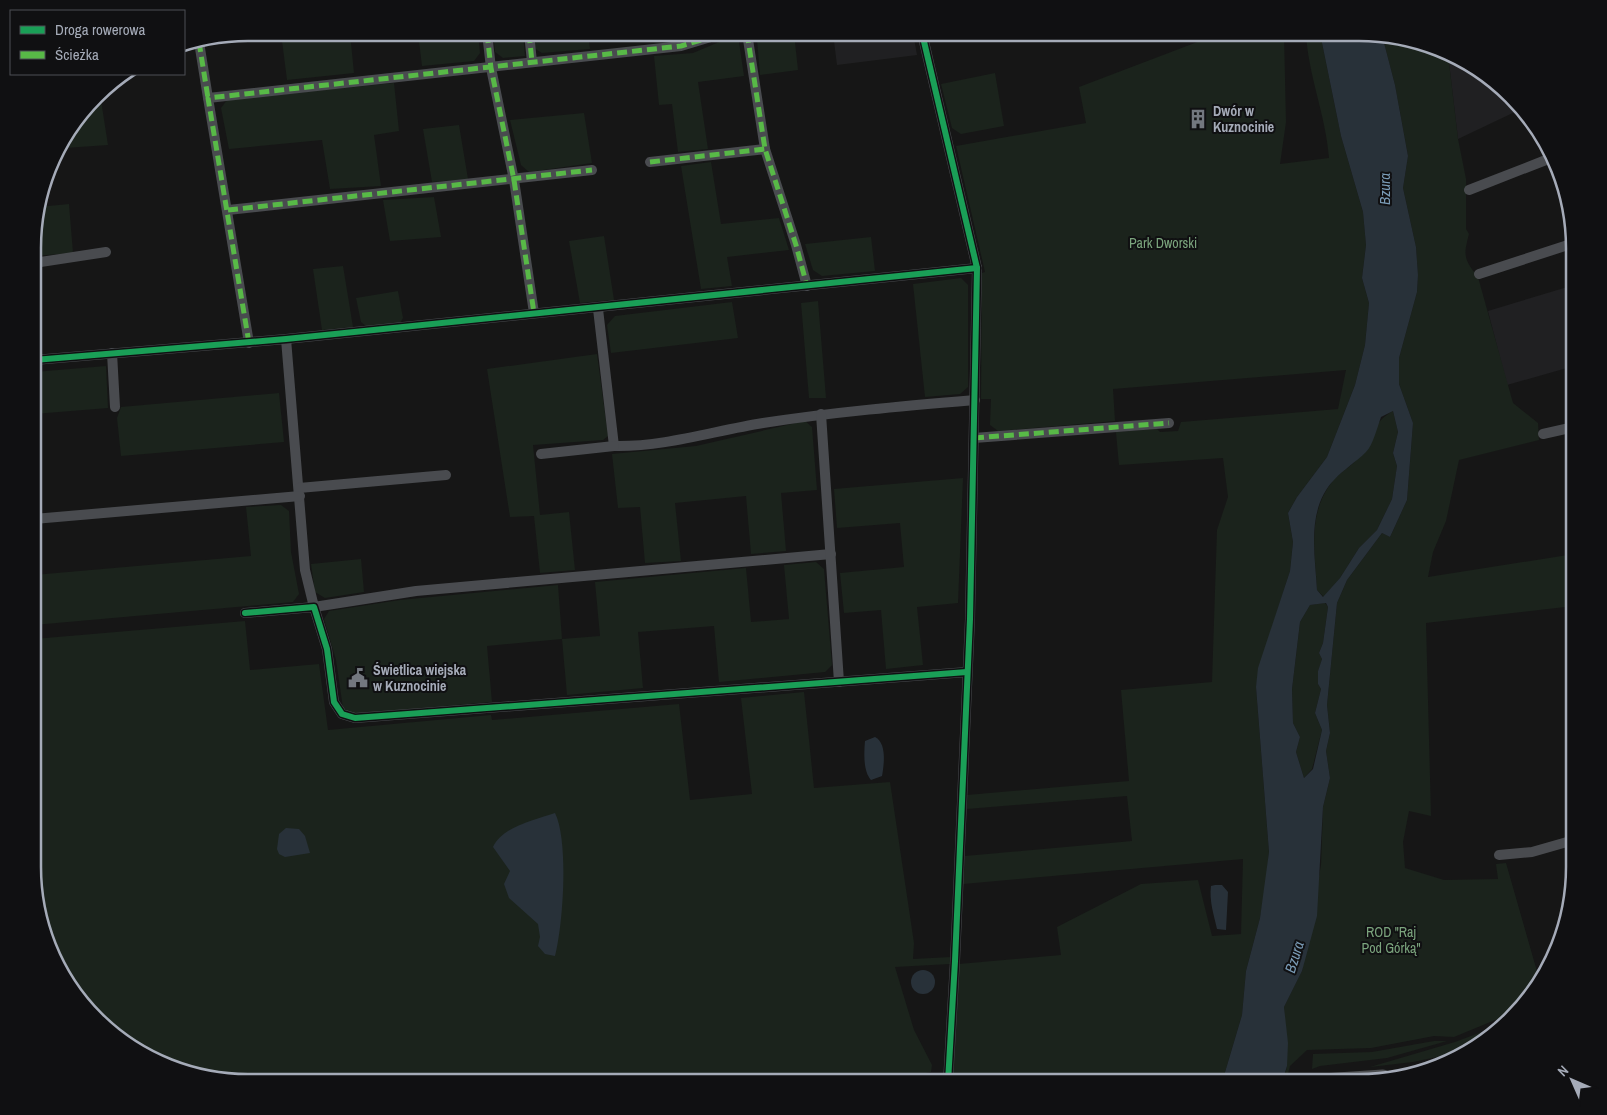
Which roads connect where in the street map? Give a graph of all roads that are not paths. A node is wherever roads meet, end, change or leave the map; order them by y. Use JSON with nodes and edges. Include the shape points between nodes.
{"nodes":[{"id":1,"x":488,"y":41,"type":"edge"},
{"id":2,"x":530,"y":41,"type":"edge"},
{"id":3,"x":698,"y":41,"type":"edge"},
{"id":4,"x":748,"y":41,"type":"edge"},
{"id":5,"x":924,"y":41,"type":"edge"},
{"id":6,"x":200,"y":47,"type":"edge"},
{"id":7,"x":532,"y":62,"type":"junction"},
{"id":8,"x":491,"y":68,"type":"junction"},
{"id":9,"x":208,"y":98,"type":"junction"},
{"id":10,"x":764,"y":149,"type":"junction"},
{"id":11,"x":1546,"y":160,"type":"edge"},
{"id":12,"x":650,"y":162,"type":"dead end"},
{"id":13,"x":592,"y":170,"type":"dead end"},
{"id":14,"x":514,"y":180,"type":"junction"},
{"id":15,"x":1469,"y":190,"type":"dead end"},
{"id":16,"x":228,"y":210,"type":"junction"},
{"id":17,"x":1566,"y":246,"type":"edge"},
{"id":18,"x":106,"y":252,"type":"dead end"},
{"id":19,"x":41,"y":262,"type":"edge"},
{"id":20,"x":977,"y":268,"type":"junction"},
{"id":21,"x":1478,"y":274,"type":"dead end"},
{"id":22,"x":807,"y":286,"type":"junction"},
{"id":23,"x":598,"y":309,"type":"junction"},
{"id":24,"x":534,"y":313,"type":"junction"},
{"id":25,"x":286,"y":339,"type":"junction"},
{"id":26,"x":249,"y":342,"type":"junction"},
{"id":27,"x":112,"y":354,"type":"junction"},
{"id":28,"x":41,"y":359,"type":"edge"},
{"id":29,"x":975,"y":400,"type":"junction"},
{"id":30,"x":115,"y":407,"type":"dead end"},
{"id":31,"x":821,"y":414,"type":"junction"},
{"id":32,"x":1169,"y":423,"type":"dead end"},
{"id":33,"x":1566,"y":430,"type":"edge"},
{"id":34,"x":1543,"y":434,"type":"dead end"},
{"id":35,"x":974,"y":438,"type":"junction"},
{"id":36,"x":614,"y":446,"type":"junction"},
{"id":37,"x":541,"y":454,"type":"dead end"},
{"id":38,"x":446,"y":475,"type":"dead end"},
{"id":39,"x":300,"y":492,"type":"junction"},
{"id":40,"x":41,"y":518,"type":"edge"},
{"id":41,"x":831,"y":554,"type":"junction"},
{"id":42,"x":314,"y":607,"type":"junction"},
{"id":43,"x":245,"y":613,"type":"dead end"},
{"id":44,"x":967,"y":672,"type":"junction"},
{"id":45,"x":839,"y":682,"type":"junction"},
{"id":46,"x":1566,"y":842,"type":"edge"},
{"id":47,"x":1498,"y":855,"type":"dead end"},
{"id":48,"x":948,"y":1074,"type":"edge"}],
"edges":[{"from":1,"to":8,"type":"street"},
{"from":2,"to":7,"type":"street"},
{"from":3,"to":7,"type":"street","via":[[681,46]]},
{"from":4,"to":10,"type":"street"},
{"from":5,"to":20,"type":"street"},
{"from":6,"to":9,"type":"street"},
{"from":7,"to":8,"type":"street"},
{"from":8,"to":9,"type":"street"},
{"from":8,"to":14,"type":"street"},
{"from":9,"to":16,"type":"street"},
{"from":10,"to":12,"type":"street"},
{"from":10,"to":22,"type":"street"},
{"from":11,"to":15,"type":"street"},
{"from":13,"to":14,"type":"street"},
{"from":14,"to":16,"type":"street"},
{"from":14,"to":24,"type":"street"},
{"from":16,"to":26,"type":"street"},
{"from":17,"to":21,"type":"street"},
{"from":18,"to":19,"type":"street"},
{"from":20,"to":22,"type":"street"},
{"from":20,"to":29,"type":"street"},
{"from":22,"to":23,"type":"street"},
{"from":23,"to":24,"type":"street"},
{"from":23,"to":36,"type":"street"},
{"from":24,"to":25,"type":"street"},
{"from":25,"to":26,"type":"street"},
{"from":25,"to":39,"type":"street"},
{"from":26,"to":27,"type":"street"},
{"from":27,"to":28,"type":"street"},
{"from":27,"to":30,"type":"street"},
{"from":29,"to":31,"type":"street"},
{"from":29,"to":35,"type":"street"},
{"from":31,"to":36,"type":"street","via":[[750,425],[689,440]]},
{"from":31,"to":41,"type":"street"},
{"from":32,"to":35,"type":"street"},
{"from":33,"to":34,"type":"street"},
{"from":35,"to":44,"type":"street"},
{"from":36,"to":37,"type":"street"},
{"from":38,"to":39,"type":"street"},
{"from":39,"to":40,"type":"street"},
{"from":39,"to":42,"type":"street","via":[[306,570]]},
{"from":41,"to":42,"type":"street","via":[[416,591]]},
{"from":41,"to":45,"type":"street"},
{"from":42,"to":43,"type":"street"},
{"from":42,"to":45,"type":"street","via":[[327,649],[334,702],[342,714],[355,718]]},
{"from":44,"to":45,"type":"street"},
{"from":44,"to":48,"type":"street"},
{"from":46,"to":47,"type":"street","via":[[1532,852]]}]}
